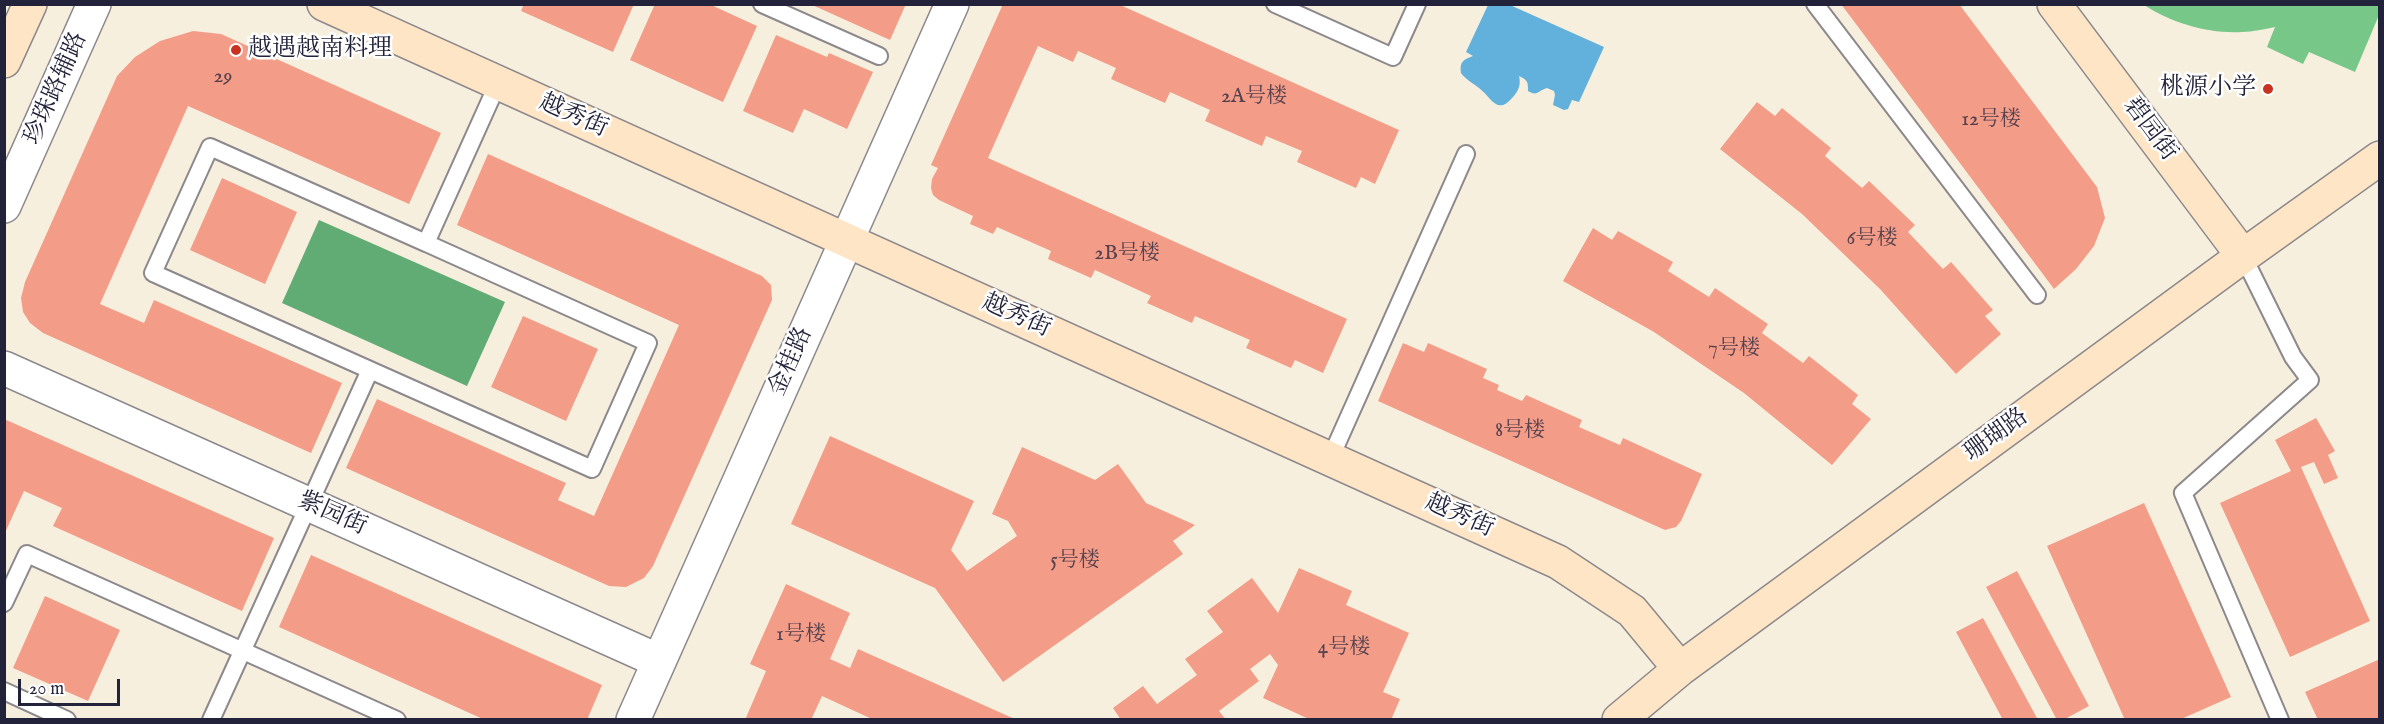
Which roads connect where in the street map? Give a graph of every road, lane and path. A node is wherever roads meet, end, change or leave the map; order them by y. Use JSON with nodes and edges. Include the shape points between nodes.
{"nodes":[{"id":1,"x":30,"y":4,"type":"edge"},
{"id":2,"x":94,"y":4,"type":"edge"},
{"id":3,"x":324,"y":4,"type":"edge"},
{"id":4,"x":762,"y":4,"type":"edge"},
{"id":5,"x":952,"y":4,"type":"edge"},
{"id":6,"x":1275,"y":4,"type":"edge"},
{"id":7,"x":1417,"y":4,"type":"edge"},
{"id":8,"x":1815,"y":4,"type":"edge"},
{"id":9,"x":2054,"y":4,"type":"edge"},
{"id":10,"x":879,"y":56,"type":"dead end"},
{"id":11,"x":4,"y":62,"type":"edge"},
{"id":12,"x":498,"y":83,"type":"junction"},
{"id":13,"x":1466,"y":154,"type":"dead end"},
{"id":14,"x":2379,"y":158,"type":"edge"},
{"id":15,"x":4,"y":206,"type":"edge"},
{"id":16,"x":846,"y":241,"type":"junction"},
{"id":17,"x":426,"y":243,"type":"junction"},
{"id":18,"x":2243,"y":256,"type":"junction"},
{"id":19,"x":2037,"y":295,"type":"dead end"},
{"id":20,"x":4,"y":368,"type":"edge"},
{"id":21,"x":370,"y":370,"type":"junction"},
{"id":22,"x":1330,"y":459,"type":"junction"},
{"id":23,"x":310,"y":505,"type":"junction"},
{"id":24,"x":4,"y":603,"type":"edge"},
{"id":25,"x":243,"y":650,"type":"junction"},
{"id":26,"x":659,"y":661,"type":"junction"},
{"id":27,"x":1680,"y":669,"type":"junction"},
{"id":28,"x":4,"y":692,"type":"edge"},
{"id":29,"x":67,"y":720,"type":"edge"},
{"id":30,"x":211,"y":720,"type":"edge"},
{"id":31,"x":397,"y":720,"type":"edge"},
{"id":32,"x":633,"y":720,"type":"edge"},
{"id":33,"x":1619,"y":720,"type":"edge"},
{"id":34,"x":2280,"y":720,"type":"edge"}],
"edges":[{"from":1,"to":11,"type":"street"},
{"from":2,"to":15,"type":"street","name":"珍珠路辅路"},
{"from":3,"to":12,"type":"street","name":"越秀街"},
{"from":4,"to":10,"type":"lane"},
{"from":5,"to":16,"type":"street","name":"金桂路"},
{"from":6,"to":7,"type":"lane","via":[[1393,57]]},
{"from":8,"to":19,"type":"lane"},
{"from":9,"to":18,"type":"street","name":"碧园街"},
{"from":12,"to":16,"type":"street","name":"越秀街"},
{"from":12,"to":17,"type":"lane"},
{"from":13,"to":22,"type":"lane"},
{"from":14,"to":18,"type":"street","name":"珊瑚路"},
{"from":16,"to":22,"type":"street","name":"越秀街"},
{"from":16,"to":26,"type":"street","name":"金桂路"},
{"from":17,"to":21,"type":"lane","via":[[210,147],[153,273]]},
{"from":17,"to":21,"type":"lane","via":[[648,343],[634,375],[592,469]]},
{"from":18,"to":27,"type":"street","name":"珊瑚路"},
{"from":18,"to":34,"type":"lane","via":[[2293,357],[2310,380],[2183,493]]},
{"from":20,"to":23,"type":"street","name":"紫园街"},
{"from":21,"to":23,"type":"lane"},
{"from":22,"to":27,"type":"street","name":"越秀街","via":[[1558,562],[1632,611]]},
{"from":23,"to":25,"type":"lane"},
{"from":23,"to":26,"type":"street","name":"紫园街"},
{"from":24,"to":25,"type":"lane","via":[[27,554]]},
{"from":25,"to":30,"type":"lane"},
{"from":25,"to":31,"type":"lane"},
{"from":26,"to":32,"type":"street","name":"金桂路"},
{"from":27,"to":33,"type":"street","name":"珊瑚路"},
{"from":28,"to":29,"type":"lane"}]}
